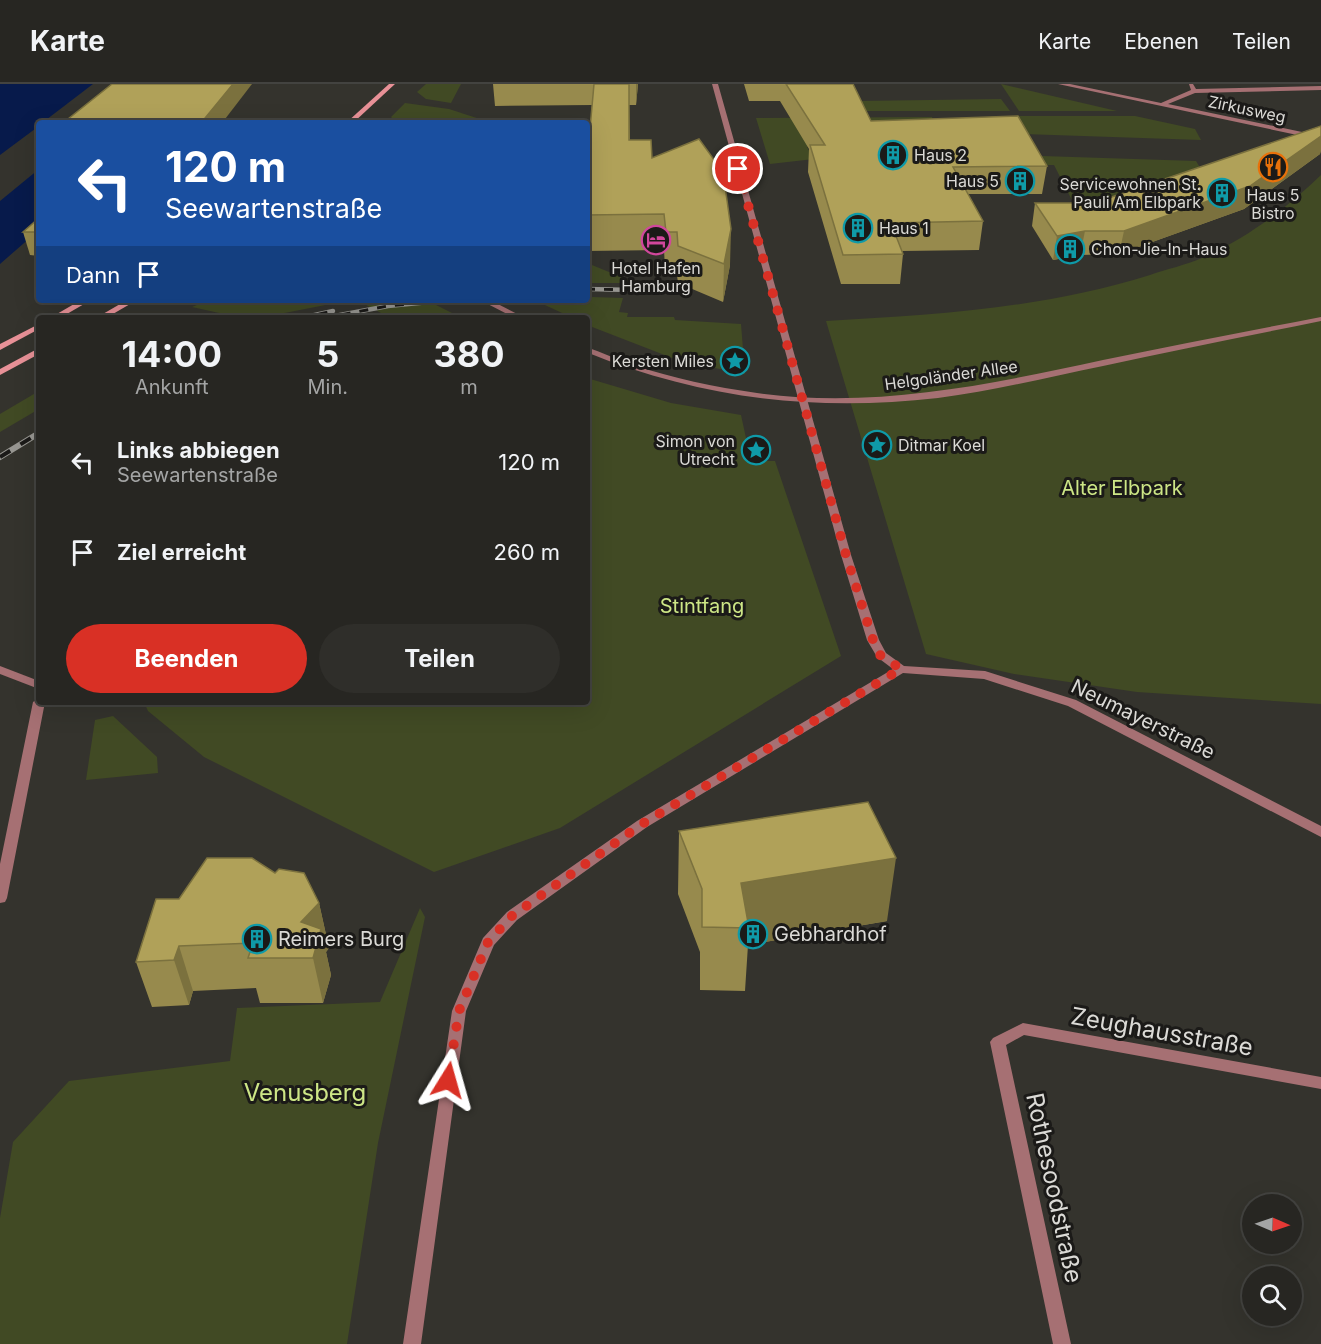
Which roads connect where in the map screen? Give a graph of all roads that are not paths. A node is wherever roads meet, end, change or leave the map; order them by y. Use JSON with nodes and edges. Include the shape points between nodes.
{"nodes":[{"id":1,"x":392,"y":84,"type":"edge"},
{"id":2,"x":715,"y":84,"type":"edge"},
{"id":3,"x":1061,"y":84,"type":"edge"},
{"id":4,"x":1192,"y":87,"type":"edge"},
{"id":5,"x":1321,"y":88,"type":"edge"},
{"id":6,"x":1162,"y":105,"type":"junction"},
{"id":7,"x":352,"y":120,"type":"edge"},
{"id":8,"x":1321,"y":138,"type":"edge"},
{"id":9,"x":82,"y":303,"type":"edge"},
{"id":10,"x":128,"y":303,"type":"edge"},
{"id":11,"x":490,"y":303,"type":"edge"},
{"id":12,"x":60,"y":315,"type":"edge"},
{"id":13,"x":106,"y":315,"type":"edge"},
{"id":14,"x":515,"y":315,"type":"edge"},
{"id":15,"x":1321,"y":319,"type":"edge"},
{"id":16,"x":36,"y":328,"type":"edge"},
{"id":17,"x":0,"y":347,"type":"edge"},
{"id":18,"x":590,"y":351,"type":"edge"},
{"id":19,"x":36,"y":353,"type":"edge"},
{"id":20,"x":0,"y":372,"type":"edge"},
{"id":21,"x":0,"y":669,"type":"edge"},
{"id":22,"x":901,"y":669,"type":"junction"},
{"id":23,"x":36,"y":684,"type":"edge"},
{"id":24,"x":38,"y":705,"type":"edge"},
{"id":25,"x":1321,"y":832,"type":"edge"},
{"id":26,"x":0,"y":898,"type":"edge"},
{"id":27,"x":998,"y":1042,"type":"joint"},
{"id":28,"x":1321,"y":1083,"type":"edge"},
{"id":29,"x":412,"y":1344,"type":"edge"},
{"id":30,"x":1062,"y":1344,"type":"edge"}],
"edges":[{"from":1,"to":7,"type":"main road"},
{"from":2,"to":22,"type":"street","via":[[788,353],[873,640],[880,655]]},
{"from":3,"to":6,"type":"street","name":"Zirkusweg"},
{"from":4,"to":5,"type":"street"},
{"from":4,"to":6,"type":"street"},
{"from":6,"to":8,"type":"street","name":"Zirkusweg"},
{"from":9,"to":12,"type":"main road"},
{"from":10,"to":13,"type":"main road"},
{"from":11,"to":14,"type":"street"},
{"from":15,"to":18,"type":"street","name":"Helgoländer Allee","via":[[1026,379],[939,395],[881,400],[826,401],[714,389],[639,370]]},
{"from":16,"to":17,"type":"main road"},
{"from":19,"to":20,"type":"main road"},
{"from":21,"to":23,"type":"street"},
{"from":22,"to":25,"type":"street","name":"Neumayerstraße","via":[[985,675],[1072,703]]},
{"from":22,"to":29,"type":"street","via":[[642,824],[512,916],[488,942],[459,1011]]},
{"from":24,"to":26,"type":"street"},
{"from":27,"to":28,"type":"street","name":"Zeughausstraße","via":[[1023,1029]]},
{"from":27,"to":30,"type":"street","name":"Rothesoodstraße"}]}
